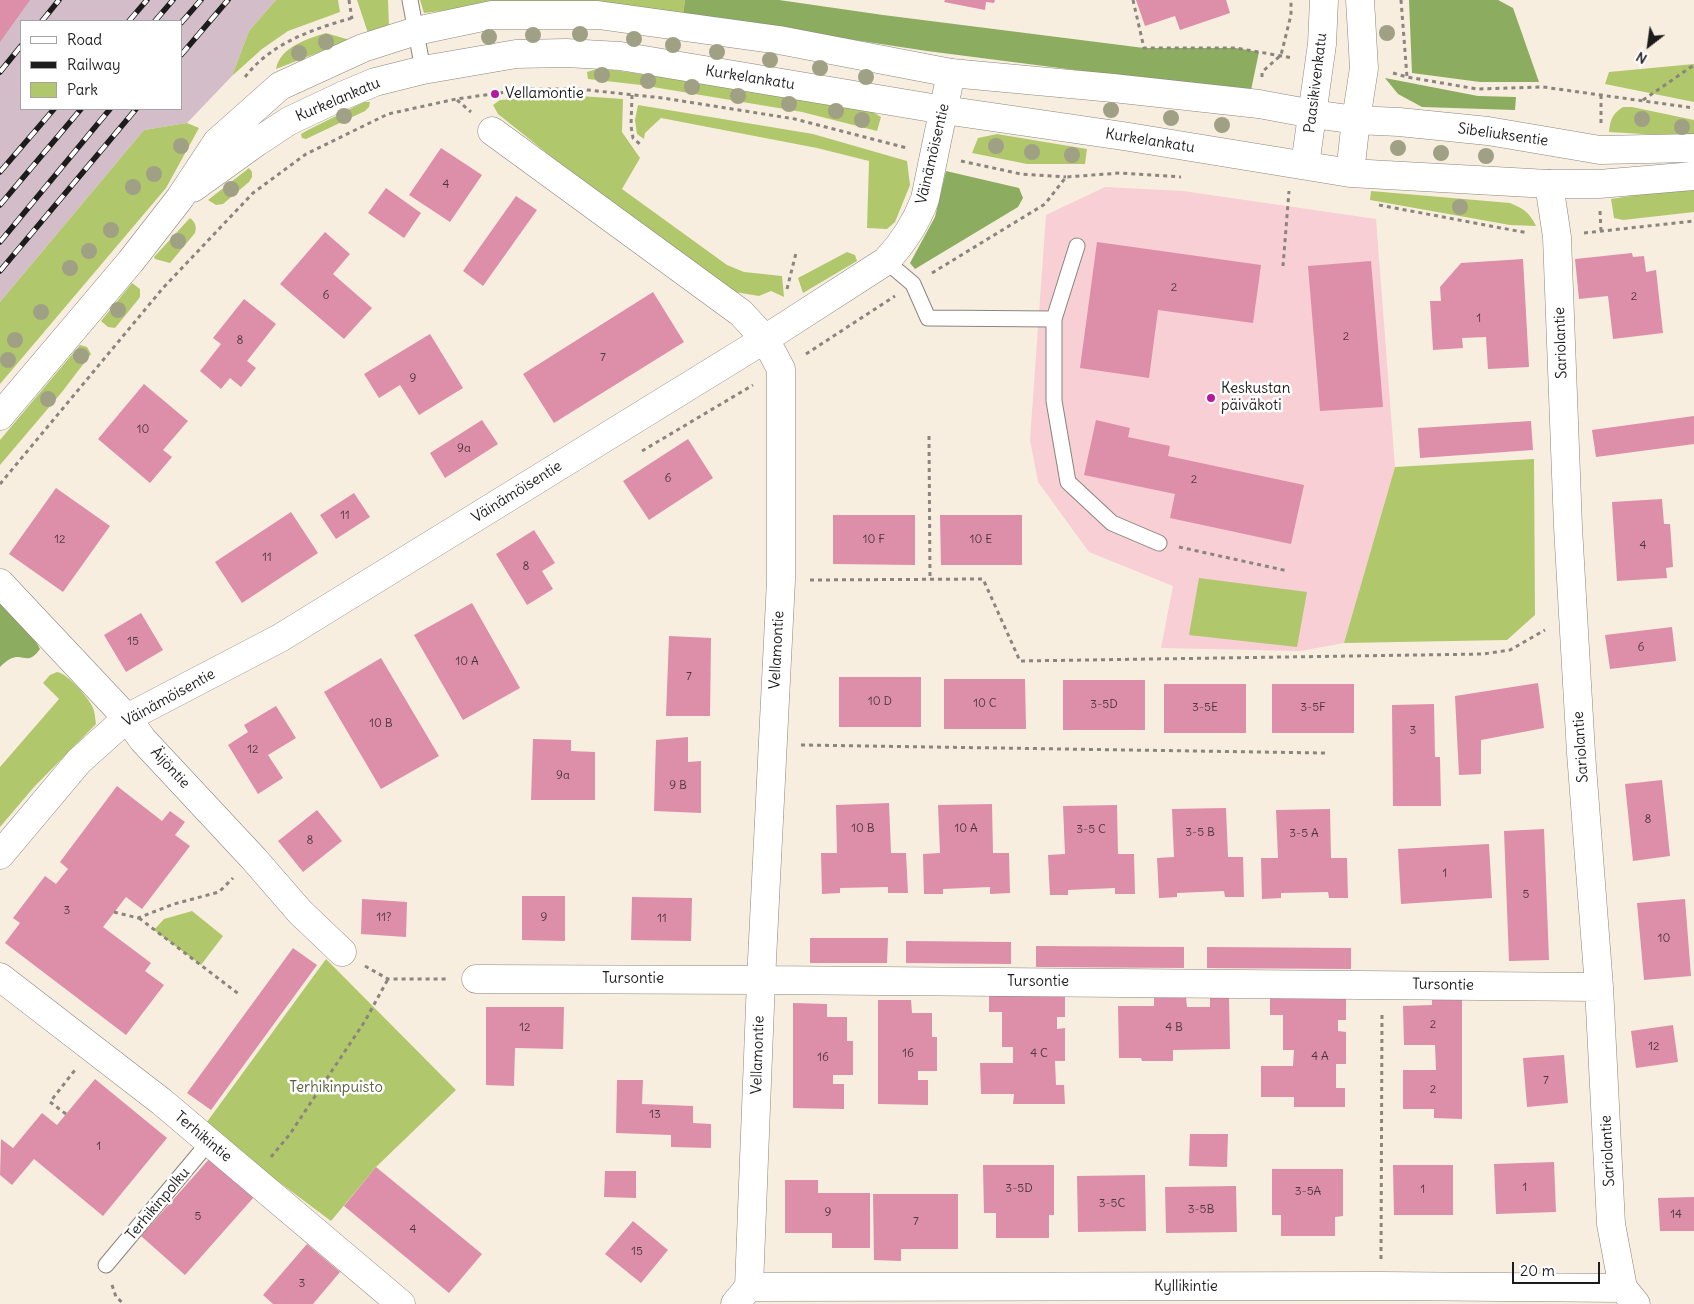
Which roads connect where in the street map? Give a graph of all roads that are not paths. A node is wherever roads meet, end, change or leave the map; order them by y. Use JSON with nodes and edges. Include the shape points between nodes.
{"nodes":[{"id":1,"x":410,"y":0,"type":"edge"},
{"id":2,"x":1324,"y":0,"type":"edge"},
{"id":3,"x":1360,"y":0,"type":"edge"},
{"id":4,"x":416,"y":32,"type":"junction"},
{"id":5,"x":423,"y":70,"type":"junction"},
{"id":6,"x":951,"y":73,"type":"junction"},
{"id":7,"x":944,"y":110,"type":"junction"},
{"id":8,"x":1313,"y":114,"type":"junction"},
{"id":9,"x":1356,"y":120,"type":"junction"},
{"id":10,"x":492,"y":130,"type":"dead end"},
{"id":11,"x":1694,"y":148,"type":"edge"},
{"id":12,"x":1305,"y":165,"type":"junction"},
{"id":13,"x":1350,"y":173,"type":"junction"},
{"id":14,"x":1694,"y":176,"type":"edge"},
{"id":15,"x":1549,"y":184,"type":"junction"},
{"id":16,"x":180,"y":198,"type":"junction"},
{"id":17,"x":1077,"y":246,"type":"dead end"},
{"id":18,"x":886,"y":261,"type":"junction"},
{"id":19,"x":1054,"y":319,"type":"junction"},
{"id":20,"x":766,"y":339,"type":"junction"},
{"id":21,"x":0,"y":416,"type":"edge"},
{"id":22,"x":1159,"y":543,"type":"road end"},
{"id":23,"x":0,"y":583,"type":"edge"},
{"id":24,"x":127,"y":718,"type":"junction"},
{"id":25,"x":0,"y":855,"type":"edge"},
{"id":26,"x":342,"y":952,"type":"road end"},
{"id":27,"x":0,"y":977,"type":"edge"},
{"id":28,"x":476,"y":979,"type":"road end"},
{"id":29,"x":761,"y":980,"type":"junction"},
{"id":30,"x":1600,"y":987,"type":"junction"},
{"id":31,"x":210,"y":1142,"type":"junction"},
{"id":32,"x":106,"y":1265,"type":"dead end"},
{"id":33,"x":1381,"y":1295,"type":"edge"},
{"id":34,"x":742,"y":1296,"type":"edge"},
{"id":35,"x":961,"y":1296,"type":"edge"},
{"id":36,"x":1630,"y":1296,"type":"edge"},
{"id":37,"x":401,"y":1304,"type":"edge"}],
"edges":[{"from":1,"to":4,"type":"lane"},
{"from":2,"to":8,"type":"street","name":"Paasikivenkatu"},
{"from":3,"to":9,"type":"street","via":[[1364,68]]},
{"from":4,"to":5,"type":"lane"},
{"from":4,"to":6,"type":"street","name":"Kurkelankatu","via":[[492,15],[598,15],[779,40]]},
{"from":4,"to":16,"type":"street","name":"Kurkelankatu","via":[[363,48],[280,86],[217,142]]},
{"from":5,"to":7,"type":"street","name":"Kurkelankatu","via":[[516,54],[566,52],[620,56]]},
{"from":5,"to":16,"type":"street","name":"Kurkelankatu","via":[[375,82],[289,121]]},
{"from":6,"to":7,"type":"street","name":"Väinämöisentie"},
{"from":6,"to":8,"type":"street","name":"Kurkelankatu","via":[[1249,102]]},
{"from":7,"to":12,"type":"street","name":"Kurkelankatu"},
{"from":7,"to":18,"type":"street","name":"Väinämöisentie","via":[[918,217],[899,248]]},
{"from":8,"to":9,"type":"street","name":"Sibeliuksentie"},
{"from":8,"to":12,"type":"street","name":"Paasikivenkatu"},
{"from":9,"to":11,"type":"street","name":"Sibeliuksentie","via":[[1488,131],[1600,150]]},
{"from":9,"to":13,"type":"street"},
{"from":10,"to":20,"type":"street","name":"Vellamontie","via":[[741,313]]},
{"from":12,"to":13,"type":"street","name":"Kurkelankatu"},
{"from":13,"to":15,"type":"street"},
{"from":14,"to":15,"type":"street","via":[[1599,184]]},
{"from":15,"to":30,"type":"street","name":"Sariolantie","via":[[1557,237],[1574,635]]},
{"from":16,"to":21,"type":"street","name":"Kurkelankatu"},
{"from":17,"to":19,"type":"lane"},
{"from":18,"to":19,"type":"lane","via":[[913,284],[928,318]]},
{"from":18,"to":20,"type":"street","name":"Väinämöisentie"},
{"from":19,"to":22,"type":"lane","via":[[1054,401],[1068,482],[1112,523]]},
{"from":20,"to":24,"type":"street","name":"Väinämöisentie","via":[[280,638]]},
{"from":20,"to":29,"type":"street","name":"Vellamontie","via":[[781,369],[781,580]]},
{"from":23,"to":24,"type":"street","name":"Äijöntie"},
{"from":24,"to":25,"type":"street","name":"Väinämöisentie","via":[[79,761]]},
{"from":24,"to":26,"type":"street","name":"Äijöntie","via":[[143,740],[300,912]]},
{"from":27,"to":31,"type":"street","name":"Terhikintie"},
{"from":28,"to":29,"type":"street","name":"Tursontie"},
{"from":29,"to":30,"type":"street","name":"Tursontie"},
{"from":29,"to":34,"type":"street","name":"Vellamontie"},
{"from":30,"to":36,"type":"street","name":"Sariolantie","via":[[1611,1224]]},
{"from":31,"to":32,"type":"lane","name":"Terhikinpolku"},
{"from":31,"to":37,"type":"street","name":"Terhikintie"},
{"from":33,"to":35,"type":"street","name":"Kyllikintie"},
{"from":33,"to":36,"type":"street","name":"Kyllikintie"},
{"from":34,"to":35,"type":"street","name":"Kyllikintie"}]}
